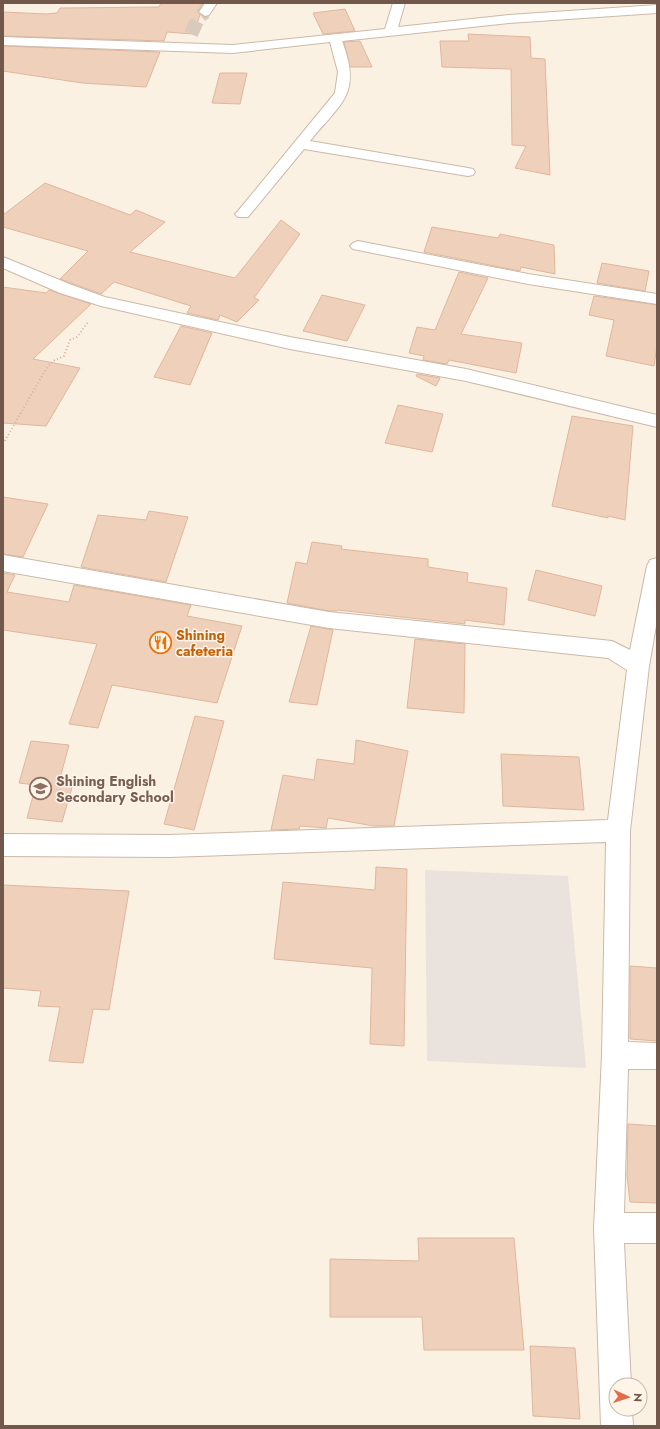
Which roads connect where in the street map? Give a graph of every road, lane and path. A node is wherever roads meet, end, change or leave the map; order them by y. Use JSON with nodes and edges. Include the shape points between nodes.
{"nodes":[{"id":1,"x":399,"y":3,"type":"edge"},
{"id":2,"x":657,"y":9,"type":"edge"},
{"id":3,"x":390,"y":32,"type":"junction"},
{"id":4,"x":191,"y":34,"type":"tunnel mouth"},
{"id":5,"x":335,"y":38,"type":"junction"},
{"id":6,"x":3,"y":41,"type":"edge"},
{"id":7,"x":194,"y":49,"type":"junction"},
{"id":8,"x":300,"y":144,"type":"junction"},
{"id":9,"x":468,"y":172,"type":"dead end"},
{"id":10,"x":244,"y":214,"type":"dead end"},
{"id":11,"x":358,"y":246,"type":"dead end"},
{"id":12,"x":3,"y":262,"type":"edge"},
{"id":13,"x":657,"y":300,"type":"edge"},
{"id":14,"x":101,"y":301,"type":"junction"},
{"id":15,"x":657,"y":421,"type":"edge"},
{"id":16,"x":3,"y":444,"type":"edge"},
{"id":17,"x":3,"y":563,"type":"edge"},
{"id":18,"x":657,"y":566,"type":"edge"},
{"id":19,"x":638,"y":666,"type":"junction"},
{"id":20,"x":618,"y":831,"type":"junction"},
{"id":21,"x":3,"y":845,"type":"edge"},
{"id":22,"x":615,"y":1055,"type":"junction"},
{"id":23,"x":657,"y":1056,"type":"edge"},
{"id":24,"x":609,"y":1228,"type":"junction"},
{"id":25,"x":657,"y":1228,"type":"edge"},
{"id":26,"x":616,"y":1426,"type":"edge"}],
"edges":[{"from":1,"to":3,"type":"street"},
{"from":2,"to":3,"type":"street","via":[[509,19]]},
{"from":3,"to":5,"type":"street"},
{"from":4,"to":7,"type":"street"},
{"from":5,"to":7,"type":"street","via":[[233,49]]},
{"from":5,"to":8,"type":"street","via":[[346,77],[342,94]]},
{"from":6,"to":7,"type":"street"},
{"from":8,"to":9,"type":"street"},
{"from":8,"to":10,"type":"street"},
{"from":11,"to":13,"type":"street","via":[[528,279]]},
{"from":12,"to":14,"type":"street"},
{"from":14,"to":15,"type":"street","via":[[290,343],[466,375]]},
{"from":14,"to":16,"type":"path","via":[[77,337],[70,340],[64,356],[49,365]]},
{"from":17,"to":19,"type":"street","via":[[329,620],[612,650]]},
{"from":18,"to":19,"type":"street"},
{"from":19,"to":20,"type":"street"},
{"from":20,"to":21,"type":"street","via":[[169,846]]},
{"from":20,"to":22,"type":"street"},
{"from":22,"to":23,"type":"street"},
{"from":22,"to":24,"type":"street"},
{"from":24,"to":25,"type":"street"},
{"from":24,"to":26,"type":"street"}]}
